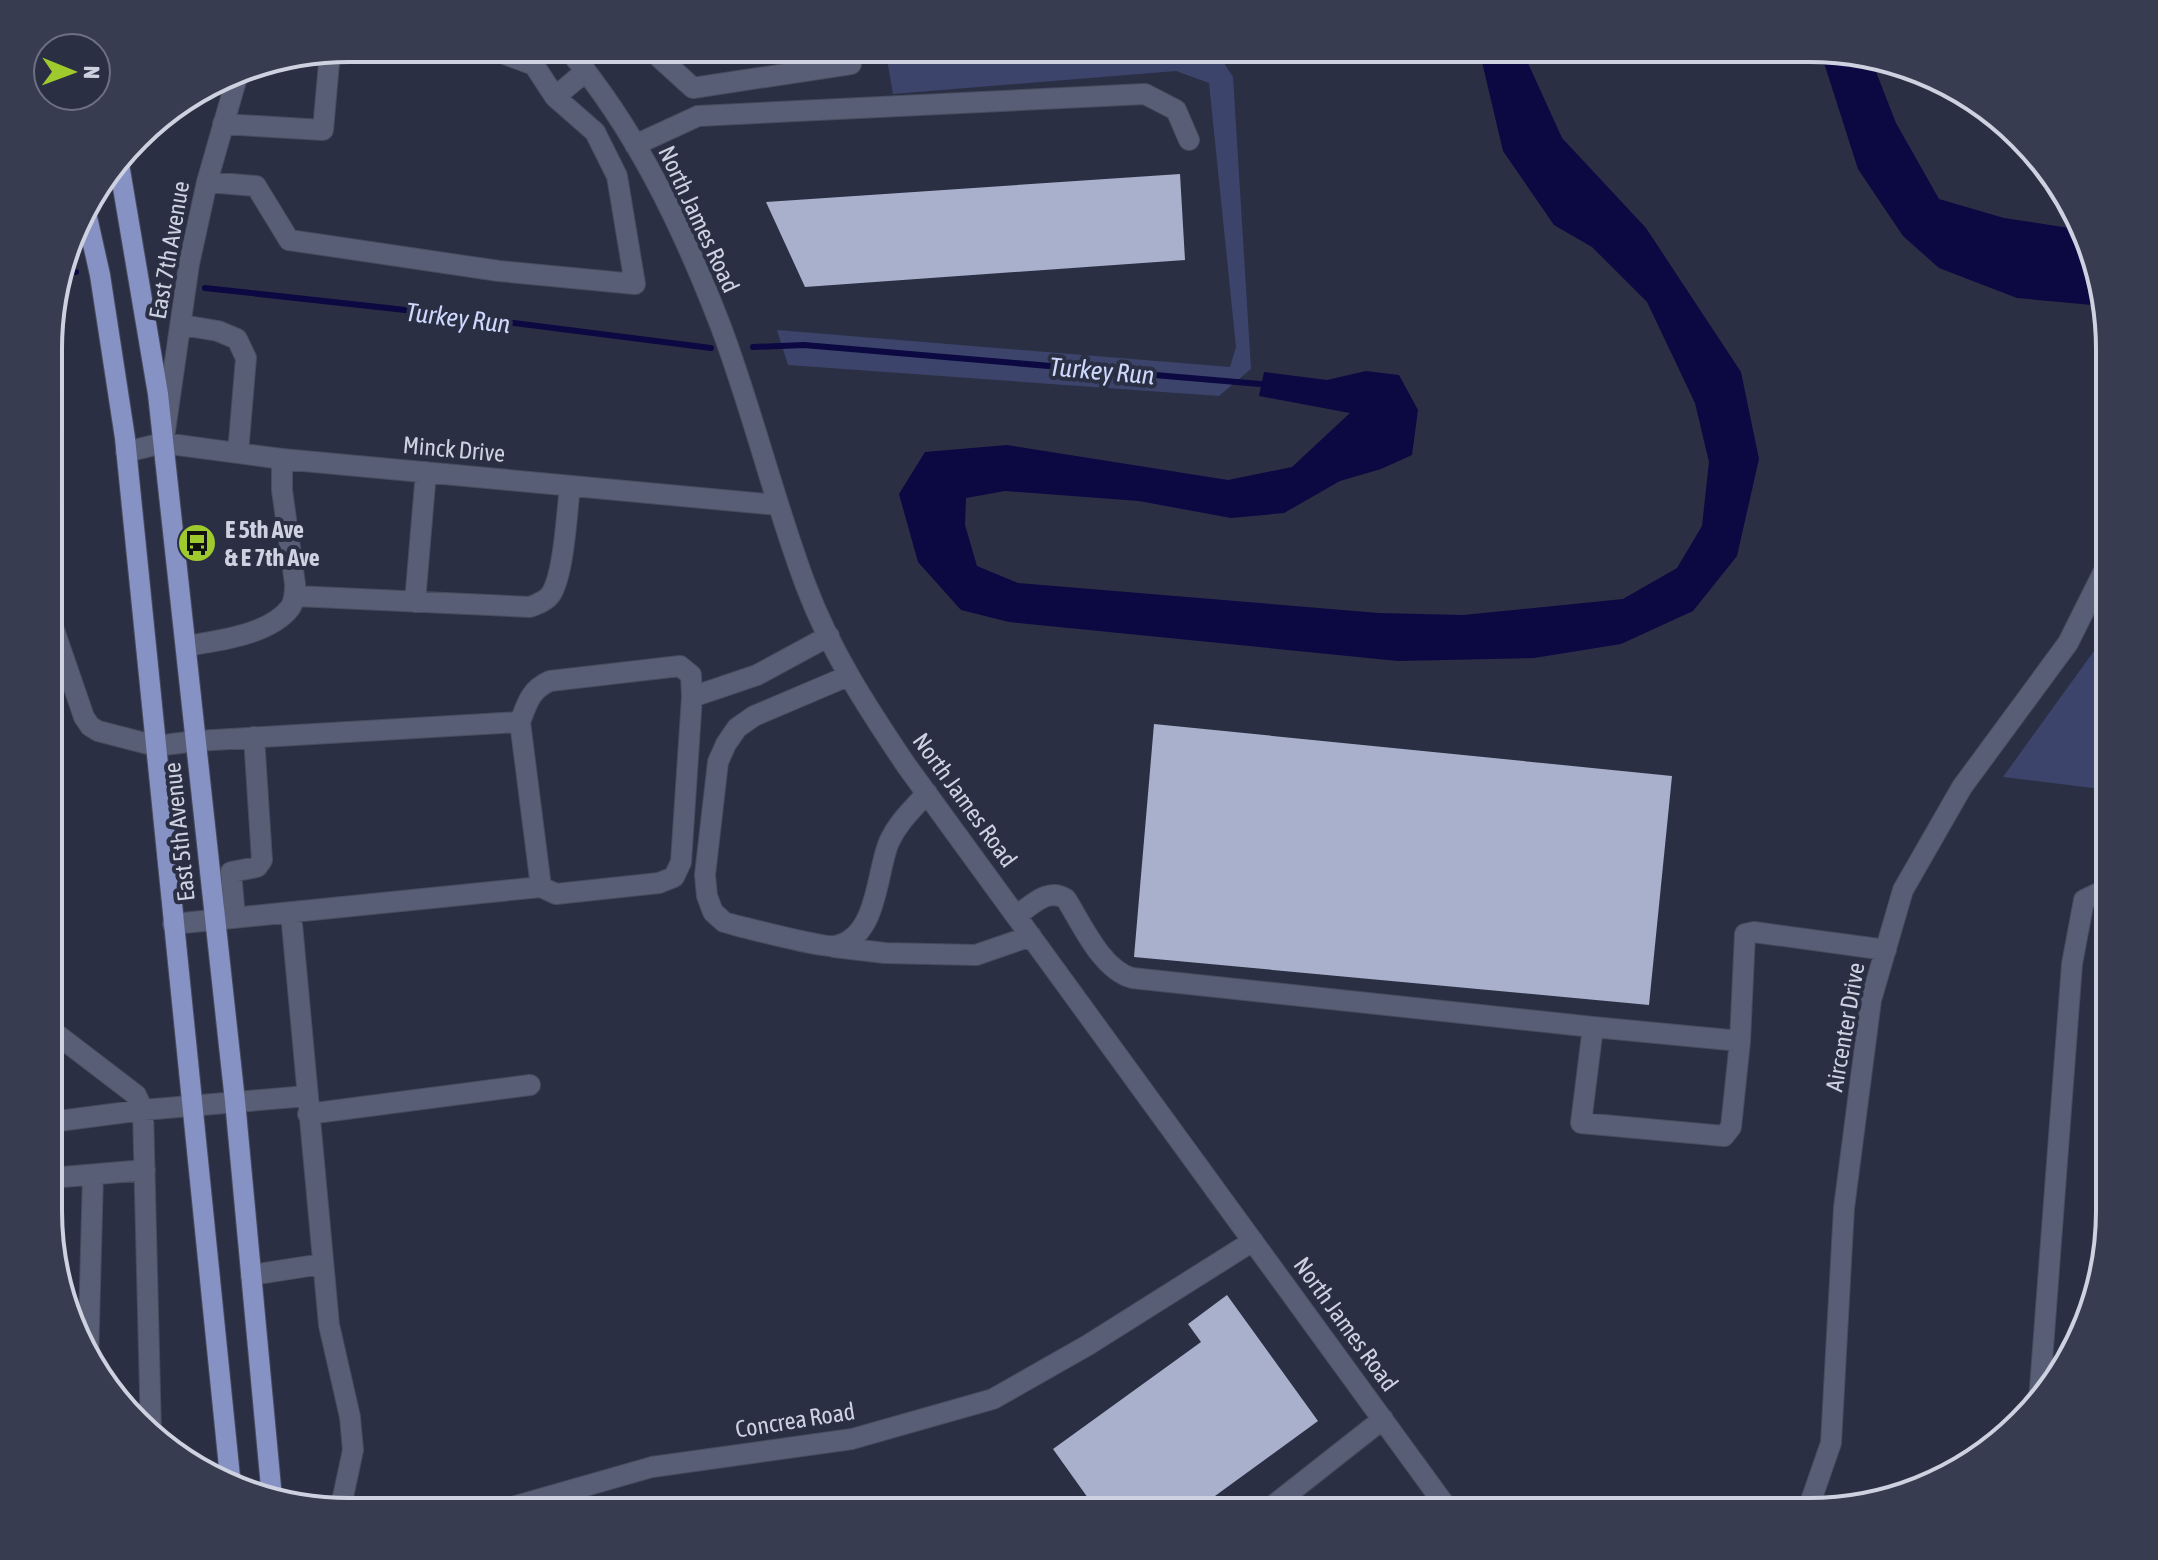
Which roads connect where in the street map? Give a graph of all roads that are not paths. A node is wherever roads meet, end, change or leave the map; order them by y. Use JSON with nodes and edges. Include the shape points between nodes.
{"nodes":[{"id":1,"x":526,"y":62,"type":"edge"},
{"id":2,"x":579,"y":62,"type":"edge"},
{"id":3,"x":664,"y":62,"type":"edge"},
{"id":4,"x":851,"y":62,"type":"edge"},
{"id":5,"x":329,"y":63,"type":"edge"},
{"id":6,"x":586,"y":71,"type":"junction"},
{"id":7,"x":234,"y":86,"type":"edge"},
{"id":8,"x":693,"y":88,"type":"junction"},
{"id":9,"x":555,"y":97,"type":"junction"},
{"id":10,"x":698,"y":116,"type":"junction"},
{"id":11,"x":223,"y":124,"type":"junction"},
{"id":12,"x":1189,"y":140,"type":"dead end"},
{"id":13,"x":635,"y":145,"type":"junction"},
{"id":14,"x":121,"y":174,"type":"edge"},
{"id":15,"x":207,"y":182,"type":"junction"},
{"id":16,"x":89,"y":228,"type":"edge"},
{"id":17,"x":182,"y":325,"type":"junction"},
{"id":18,"x":163,"y":443,"type":"junction"},
{"id":19,"x":126,"y":452,"type":"junction"},
{"id":20,"x":238,"y":453,"type":"junction"},
{"id":21,"x":282,"y":459,"type":"junction"},
{"id":22,"x":426,"y":472,"type":"junction"},
{"id":23,"x":570,"y":486,"type":"junction"},
{"id":24,"x":778,"y":505,"type":"junction"},
{"id":25,"x":2096,"y":587,"type":"edge"},
{"id":26,"x":295,"y":596,"type":"junction"},
{"id":27,"x":415,"y":602,"type":"junction"},
{"id":28,"x":829,"y":636,"type":"junction"},
{"id":29,"x":186,"y":646,"type":"junction"},
{"id":30,"x":62,"y":653,"type":"edge"},
{"id":31,"x":848,"y":676,"type":"junction"},
{"id":32,"x":692,"y":697,"type":"junction"},
{"id":33,"x":520,"y":722,"type":"junction"},
{"id":34,"x":254,"y":737,"type":"junction"},
{"id":35,"x":196,"y":741,"type":"junction"},
{"id":36,"x":156,"y":746,"type":"junction"},
{"id":37,"x":927,"y":793,"type":"junction"},
{"id":38,"x":541,"y":887,"type":"junction"},
{"id":39,"x":2096,"y":894,"type":"edge"},
{"id":40,"x":291,"y":913,"type":"junction"},
{"id":41,"x":1016,"y":916,"type":"junction"},
{"id":42,"x":235,"y":918,"type":"junction"},
{"id":43,"x":214,"y":921,"type":"junction"},
{"id":44,"x":173,"y":924,"type":"junction"},
{"id":45,"x":1031,"y":936,"type":"junction"},
{"id":46,"x":834,"y":947,"type":"junction"},
{"id":47,"x":1886,"y":950,"type":"junction"},
{"id":48,"x":1593,"y":1027,"type":"junction"},
{"id":49,"x":62,"y":1038,"type":"edge"},
{"id":50,"x":1740,"y":1041,"type":"junction"},
{"id":51,"x":530,"y":1085,"type":"dead end"},
{"id":52,"x":235,"y":1101,"type":"junction"},
{"id":53,"x":308,"y":1105,"type":"junction"},
{"id":54,"x":192,"y":1106,"type":"junction"},
{"id":55,"x":143,"y":1110,"type":"junction"},
{"id":56,"x":62,"y":1121,"type":"edge"},
{"id":57,"x":145,"y":1170,"type":"junction"},
{"id":58,"x":93,"y":1175,"type":"junction"},
{"id":59,"x":62,"y":1177,"type":"edge"},
{"id":60,"x":1253,"y":1241,"type":"junction"},
{"id":61,"x":322,"y":1264,"type":"junction"},
{"id":62,"x":251,"y":1275,"type":"junction"},
{"id":63,"x":89,"y":1331,"type":"edge"},
{"id":64,"x":2041,"y":1381,"type":"edge"},
{"id":65,"x":151,"y":1418,"type":"edge"},
{"id":66,"x":1383,"y":1419,"type":"junction"},
{"id":67,"x":229,"y":1471,"type":"edge"},
{"id":68,"x":271,"y":1487,"type":"edge"},
{"id":69,"x":343,"y":1498,"type":"edge"},
{"id":70,"x":544,"y":1498,"type":"edge"},
{"id":71,"x":1283,"y":1498,"type":"edge"},
{"id":72,"x":1440,"y":1498,"type":"edge"},
{"id":73,"x":1812,"y":1498,"type":"edge"}],
"edges":[{"from":1,"to":9,"type":"street","via":[[534,65]]},
{"from":2,"to":6,"type":"street","name":"North James Road"},
{"from":3,"to":8,"type":"street"},
{"from":4,"to":8,"type":"street"},
{"from":5,"to":11,"type":"street","via":[[323,130]]},
{"from":6,"to":9,"type":"street"},
{"from":6,"to":13,"type":"street","name":"North James Road"},
{"from":7,"to":11,"type":"street","name":"East 7th Avenue"},
{"from":8,"to":10,"type":"street"},
{"from":9,"to":15,"type":"street","via":[[595,132],[617,176],[635,284],[499,271],[289,240],[256,186]]},
{"from":10,"to":12,"type":"street","via":[[1145,94],[1176,110]]},
{"from":10,"to":13,"type":"street"},
{"from":11,"to":15,"type":"street","name":"East 7th Avenue"},
{"from":13,"to":24,"type":"street","name":"North James Road","via":[[672,211],[722,329]]},
{"from":14,"to":18,"type":"main road","name":"East 5th Avenue"},
{"from":15,"to":17,"type":"street","name":"East 7th Avenue"},
{"from":16,"to":19,"type":"main road","name":"East 5th Avenue"},
{"from":17,"to":18,"type":"street","name":"East 7th Avenue"},
{"from":17,"to":20,"type":"street","via":[[237,339],[246,358]]},
{"from":18,"to":19,"type":"street","name":"Minck Drive"},
{"from":18,"to":20,"type":"street","name":"Minck Drive"},
{"from":18,"to":29,"type":"main road","name":"East 5th Avenue"},
{"from":19,"to":36,"type":"main road","name":"East 5th Avenue"},
{"from":20,"to":21,"type":"street","name":"Minck Drive"},
{"from":21,"to":22,"type":"street","name":"Minck Drive"},
{"from":21,"to":26,"type":"street"},
{"from":22,"to":23,"type":"street","name":"Minck Drive"},
{"from":22,"to":27,"type":"street"},
{"from":23,"to":24,"type":"street","name":"Minck Drive"},
{"from":23,"to":27,"type":"street","via":[[557,581],[541,603],[530,607]]},
{"from":24,"to":28,"type":"street","name":"North James Road"},
{"from":25,"to":47,"type":"street","name":"Aircenter Drive","via":[[2068,643],[1962,787],[1903,890]]},
{"from":26,"to":27,"type":"street"},
{"from":26,"to":29,"type":"street","via":[[275,621],[237,637]]},
{"from":28,"to":31,"type":"street","name":"North James Road"},
{"from":28,"to":32,"type":"street","via":[[757,675]]},
{"from":29,"to":35,"type":"main road","name":"East 5th Avenue"},
{"from":30,"to":36,"type":"street","via":[[90,726]]},
{"from":31,"to":37,"type":"street","name":"North James Road"},
{"from":31,"to":46,"type":"street","via":[[737,728],[718,762],[705,875],[713,912],[724,922]]},
{"from":32,"to":33,"type":"street","via":[[691,675],[680,666],[550,681],[529,697]]},
{"from":32,"to":38,"type":"street","via":[[681,862],[674,877],[571,893]]},
{"from":33,"to":34,"type":"street"},
{"from":33,"to":38,"type":"street"},
{"from":34,"to":35,"type":"street"},
{"from":34,"to":42,"type":"street","via":[[262,860],[257,867],[231,872]]},
{"from":35,"to":36,"type":"street"},
{"from":35,"to":43,"type":"main road","name":"East 5th Avenue"},
{"from":36,"to":44,"type":"main road","name":"East 5th Avenue"},
{"from":37,"to":41,"type":"street","name":"North James Road"},
{"from":37,"to":46,"type":"street","via":[[900,821],[889,843],[865,923]]},
{"from":38,"to":40,"type":"street"},
{"from":39,"to":64,"type":"street","via":[[2084,900],[2072,964]]},
{"from":40,"to":42,"type":"street"},
{"from":40,"to":53,"type":"street"},
{"from":41,"to":45,"type":"street","name":"North James Road"},
{"from":41,"to":48,"type":"street","via":[[1044,896],[1059,894],[1106,959],[1132,978]]},
{"from":42,"to":43,"type":"street"},
{"from":43,"to":44,"type":"street"},
{"from":43,"to":52,"type":"main road","name":"East 5th Avenue"},
{"from":44,"to":54,"type":"main road","name":"East 5th Avenue"},
{"from":45,"to":46,"type":"street","via":[[976,955]]},
{"from":45,"to":60,"type":"street","name":"North James Road"},
{"from":47,"to":50,"type":"street","via":[[1745,934]]},
{"from":47,"to":73,"type":"street","name":"Aircenter Drive","via":[[1871,1000],[1844,1208],[1831,1443]]},
{"from":48,"to":50,"type":"street"},
{"from":48,"to":50,"type":"street","via":[[1581,1123],[1724,1136],[1731,1127]]},
{"from":49,"to":55,"type":"street","via":[[136,1095]]},
{"from":51,"to":53,"type":"street"},
{"from":52,"to":53,"type":"street"},
{"from":52,"to":54,"type":"street"},
{"from":52,"to":62,"type":"main road","name":"East 5th Avenue"},
{"from":53,"to":61,"type":"street"},
{"from":54,"to":55,"type":"street"},
{"from":54,"to":67,"type":"main road","name":"East 5th Avenue"},
{"from":55,"to":56,"type":"street"},
{"from":55,"to":57,"type":"street"},
{"from":57,"to":58,"type":"street"},
{"from":57,"to":65,"type":"street"},
{"from":58,"to":59,"type":"street"},
{"from":58,"to":63,"type":"street"},
{"from":60,"to":66,"type":"street","name":"North James Road"},
{"from":60,"to":70,"type":"street","name":"Concrea Road","via":[[993,1399],[852,1439],[652,1467]]},
{"from":61,"to":62,"type":"street"},
{"from":61,"to":69,"type":"street","via":[[353,1450]]},
{"from":62,"to":68,"type":"main road","name":"East 5th Avenue"},
{"from":66,"to":71,"type":"street"},
{"from":66,"to":72,"type":"street","name":"North James Road"}]}
